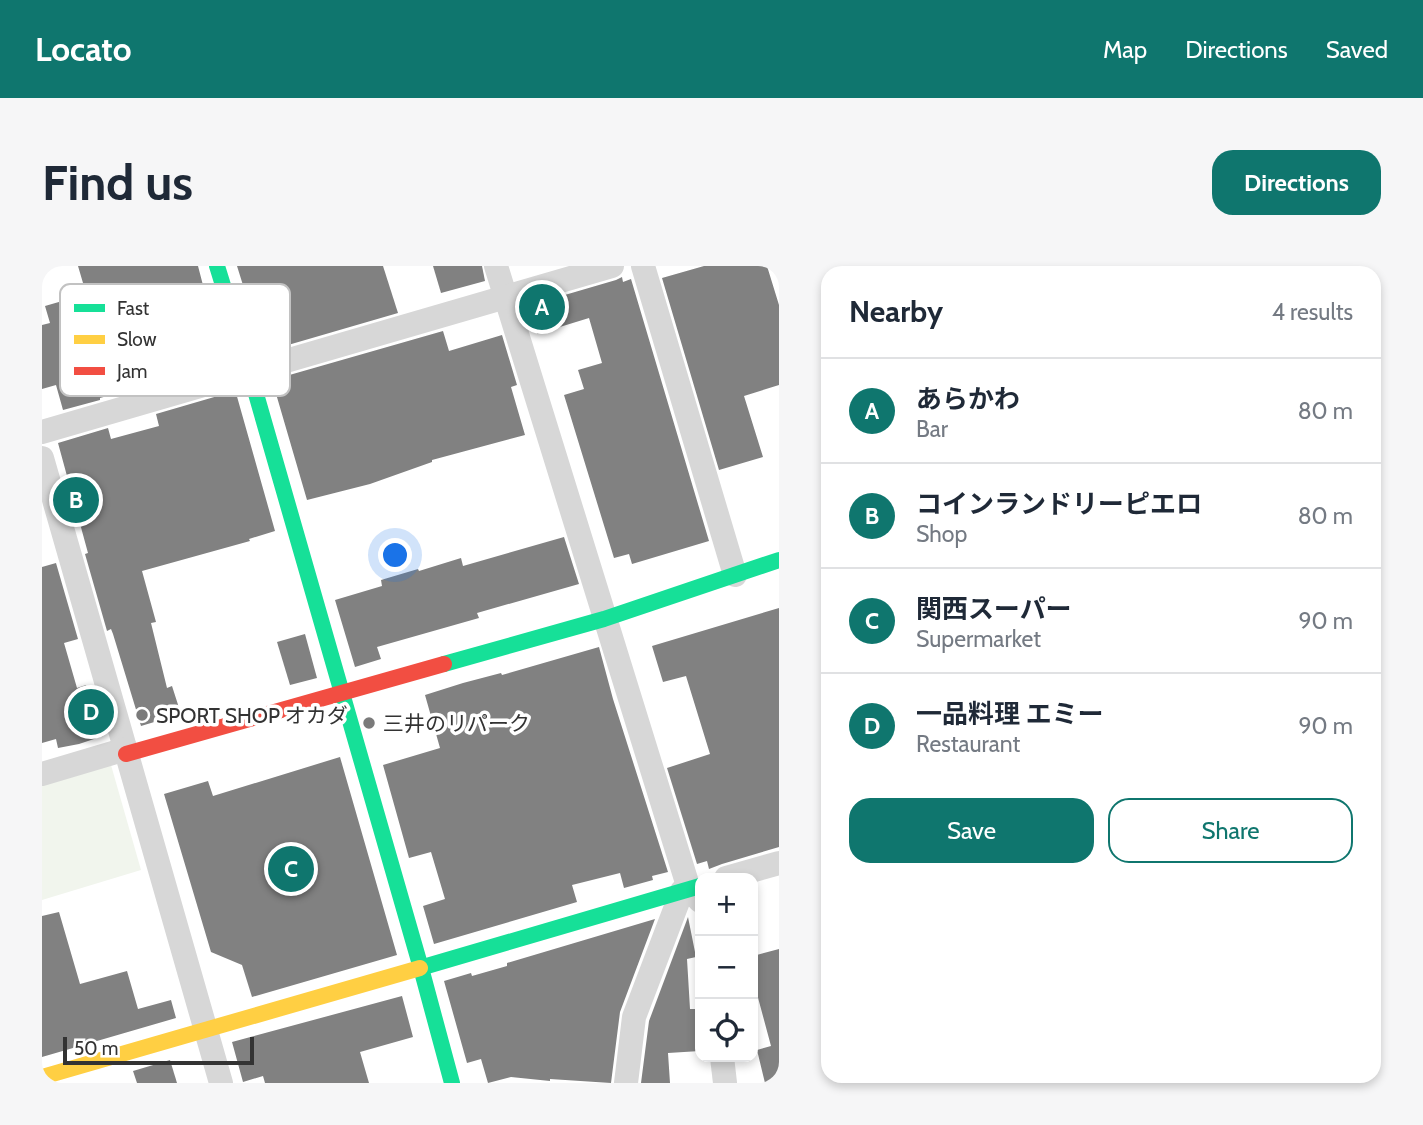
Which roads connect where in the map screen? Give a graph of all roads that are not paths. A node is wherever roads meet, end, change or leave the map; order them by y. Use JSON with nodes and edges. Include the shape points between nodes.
{"nodes":[{"id":1,"x":217,"y":266,"type":"edge"},
{"id":2,"x":496,"y":266,"type":"edge"},
{"id":3,"x":612,"y":266,"type":"edge"},
{"id":4,"x":643,"y":266,"type":"edge"},
{"id":5,"x":223,"y":284,"type":"edge"},
{"id":6,"x":506,"y":298,"type":"junction"},
{"id":7,"x":290,"y":361,"type":"edge"},
{"id":8,"x":169,"y":396,"type":"edge"},
{"id":9,"x":257,"y":396,"type":"edge"},
{"id":10,"x":42,"y":432,"type":"edge"},
{"id":11,"x":42,"y":458,"type":"edge"},
{"id":12,"x":779,"y":560,"type":"edge"},
{"id":13,"x":735,"y":575,"type":"junction"},
{"id":14,"x":604,"y":619,"type":"junction"},
{"id":15,"x":341,"y":693,"type":"junction"},
{"id":16,"x":126,"y":752,"type":"junction"},
{"id":17,"x":42,"y":774,"type":"edge"},
{"id":18,"x":779,"y":863,"type":"edge"},
{"id":19,"x":744,"y":873,"type":"edge"},
{"id":20,"x":693,"y":892,"type":"edge"},
{"id":21,"x":421,"y":968,"type":"junction"},
{"id":22,"x":207,"y":1030,"type":"junction"},
{"id":23,"x":723,"y":1062,"type":"edge"},
{"id":24,"x":42,"y":1077,"type":"edge"},
{"id":25,"x":221,"y":1083,"type":"edge"},
{"id":26,"x":452,"y":1083,"type":"edge"},
{"id":27,"x":626,"y":1083,"type":"edge"},
{"id":28,"x":725,"y":1083,"type":"edge"}],
"edges":[{"from":1,"to":5,"type":"street"},
{"from":2,"to":6,"type":"street"},
{"from":3,"to":6,"type":"street"},
{"from":4,"to":13,"type":"street"},
{"from":6,"to":7,"type":"street"},
{"from":6,"to":14,"type":"street"},
{"from":8,"to":10,"type":"street"},
{"from":9,"to":15,"type":"street"},
{"from":11,"to":16,"type":"street"},
{"from":12,"to":13,"type":"street"},
{"from":13,"to":14,"type":"street"},
{"from":14,"to":15,"type":"street"},
{"from":14,"to":20,"type":"street"},
{"from":15,"to":16,"type":"street"},
{"from":15,"to":21,"type":"street"},
{"from":16,"to":17,"type":"street"},
{"from":16,"to":22,"type":"street"},
{"from":18,"to":19,"type":"street"},
{"from":20,"to":21,"type":"street"},
{"from":20,"to":27,"type":"street","via":[[634,1017]]},
{"from":21,"to":22,"type":"street"},
{"from":21,"to":26,"type":"street"},
{"from":22,"to":24,"type":"street"},
{"from":22,"to":25,"type":"street"},
{"from":23,"to":28,"type":"street"}]}
